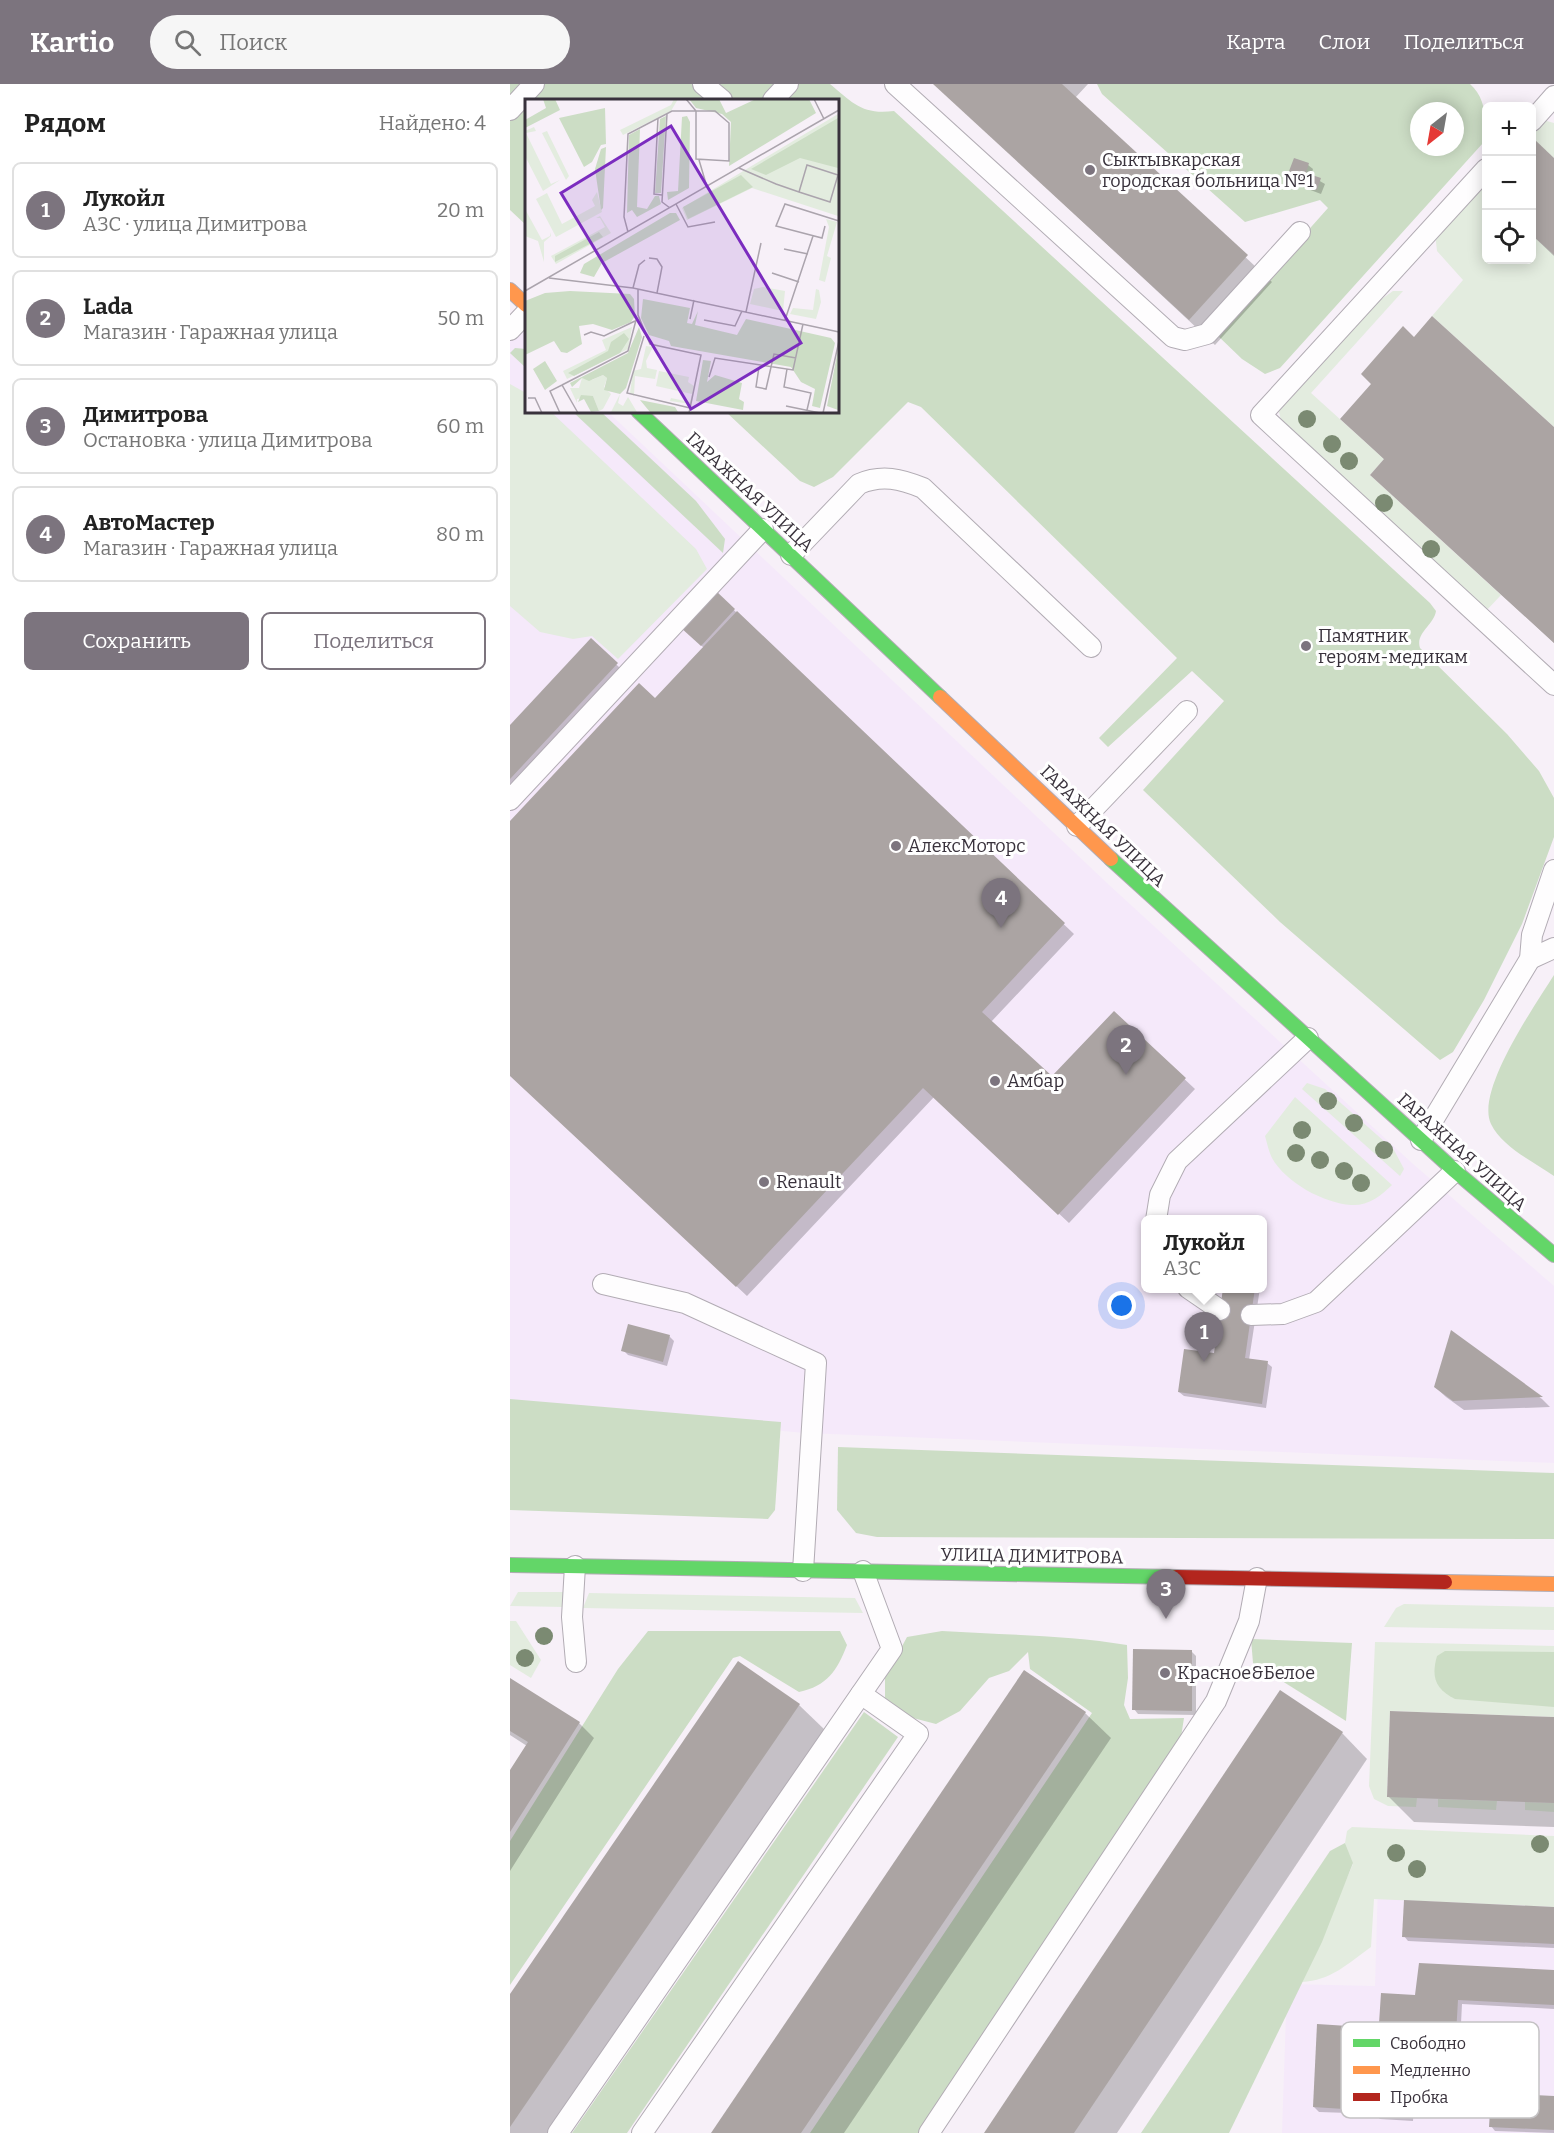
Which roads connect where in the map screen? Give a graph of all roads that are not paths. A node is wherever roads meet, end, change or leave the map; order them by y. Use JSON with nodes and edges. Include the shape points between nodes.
{"nodes":[{"id":1,"x":534,"y":84,"type":"edge"},
{"id":2,"x":703,"y":84,"type":"edge"},
{"id":3,"x":788,"y":84,"type":"edge"},
{"id":4,"x":903,"y":86,"type":"edge"},
{"id":5,"x":1554,"y":97,"type":"edge"},
{"id":6,"x":721,"y":99,"type":"edge"},
{"id":7,"x":774,"y":99,"type":"edge"},
{"id":8,"x":510,"y":110,"type":"edge"},
{"id":9,"x":1536,"y":117,"type":"edge"},
{"id":10,"x":1482,"y":174,"type":"edge"},
{"id":11,"x":1300,"y":232,"type":"dead end"},
{"id":12,"x":510,"y":290,"type":"edge"},
{"id":13,"x":525,"y":304,"type":"edge"},
{"id":14,"x":525,"y":314,"type":"edge"},
{"id":15,"x":510,"y":330,"type":"edge"},
{"id":16,"x":639,"y":412,"type":"edge"},
{"id":17,"x":763,"y":530,"type":"junction"},
{"id":18,"x":791,"y":555,"type":"junction"},
{"id":19,"x":1091,"y":647,"type":"dead end"},
{"id":20,"x":1554,"y":685,"type":"edge"},
{"id":21,"x":1187,"y":711,"type":"dead end"},
{"id":22,"x":510,"y":800,"type":"edge"},
{"id":23,"x":1077,"y":826,"type":"junction"},
{"id":24,"x":1554,"y":870,"type":"edge"},
{"id":25,"x":1554,"y":948,"type":"edge"},
{"id":26,"x":1530,"y":959,"type":"junction"},
{"id":27,"x":1308,"y":1038,"type":"junction"},
{"id":28,"x":1421,"y":1140,"type":"junction"},
{"id":29,"x":1455,"y":1171,"type":"junction"},
{"id":30,"x":1157,"y":1215,"type":"edge"},
{"id":31,"x":1554,"y":1255,"type":"edge"},
{"id":32,"x":603,"y":1284,"type":"dead end"},
{"id":33,"x":1195,"y":1293,"type":"edge"},
{"id":34,"x":1220,"y":1310,"type":"dead end"},
{"id":35,"x":1251,"y":1315,"type":"dead end"},
{"id":36,"x":575,"y":1566,"type":"junction"},
{"id":37,"x":512,"y":1570,"type":"edge"},
{"id":38,"x":803,"y":1571,"type":"junction"},
{"id":39,"x":863,"y":1571,"type":"junction"},
{"id":40,"x":1257,"y":1578,"type":"junction"},
{"id":41,"x":1554,"y":1584,"type":"edge"},
{"id":42,"x":576,"y":1662,"type":"dead end"},
{"id":43,"x":861,"y":1694,"type":"junction"},
{"id":44,"x":558,"y":2133,"type":"edge"},
{"id":45,"x":642,"y":2133,"type":"edge"},
{"id":46,"x":929,"y":2133,"type":"edge"}],
"edges":[{"from":1,"to":8,"type":"lane"},
{"from":2,"to":6,"type":"lane"},
{"from":3,"to":7,"type":"lane"},
{"from":4,"to":11,"type":"lane","via":[[1173,337],[1185,340],[1207,334]]},
{"from":5,"to":9,"type":"lane"},
{"from":10,"to":20,"type":"lane","via":[[1261,415]]},
{"from":12,"to":13,"type":"street"},
{"from":14,"to":15,"type":"lane"},
{"from":16,"to":17,"type":"street","name":"ГАРАЖНАЯ УЛИЦА"},
{"from":17,"to":18,"type":"street","name":"ГАРАЖНАЯ УЛИЦА"},
{"from":17,"to":22,"type":"lane"},
{"from":18,"to":19,"type":"lane","via":[[859,484],[871,479],[903,480],[922,488]]},
{"from":18,"to":23,"type":"street","name":"ГАРАЖНАЯ УЛИЦА"},
{"from":21,"to":23,"type":"lane"},
{"from":23,"to":27,"type":"street","name":"ГАРАЖНАЯ УЛИЦА"},
{"from":24,"to":26,"type":"lane","via":[[1532,935]]},
{"from":25,"to":26,"type":"lane"},
{"from":26,"to":28,"type":"lane"},
{"from":27,"to":28,"type":"street","name":"ГАРАЖНАЯ УЛИЦА"},
{"from":27,"to":30,"type":"lane","via":[[1177,1161],[1160,1195]]},
{"from":28,"to":29,"type":"street","name":"ГАРАЖНАЯ УЛИЦА"},
{"from":29,"to":31,"type":"street","name":"ГАРАЖНАЯ УЛИЦА"},
{"from":29,"to":35,"type":"lane","via":[[1316,1302],[1283,1314]]},
{"from":32,"to":38,"type":"lane","via":[[685,1303],[816,1363]]},
{"from":33,"to":34,"type":"lane"},
{"from":36,"to":37,"type":"street","name":"УЛИЦА ДИМИТРОВА"},
{"from":36,"to":38,"type":"street","name":"УЛИЦА ДИМИТРОВА"},
{"from":36,"to":42,"type":"lane","via":[[572,1617]]},
{"from":38,"to":39,"type":"street","name":"УЛИЦА ДИМИТРОВА"},
{"from":39,"to":40,"type":"street","name":"УЛИЦА ДИМИТРОВА"},
{"from":39,"to":43,"type":"lane","via":[[892,1649]]},
{"from":40,"to":41,"type":"street","name":"УЛИЦА ДИМИТРОВА"},
{"from":40,"to":46,"type":"lane","via":[[1249,1621],[1216,1701]]},
{"from":43,"to":44,"type":"lane"},
{"from":43,"to":45,"type":"lane","via":[[918,1734]]}]}
